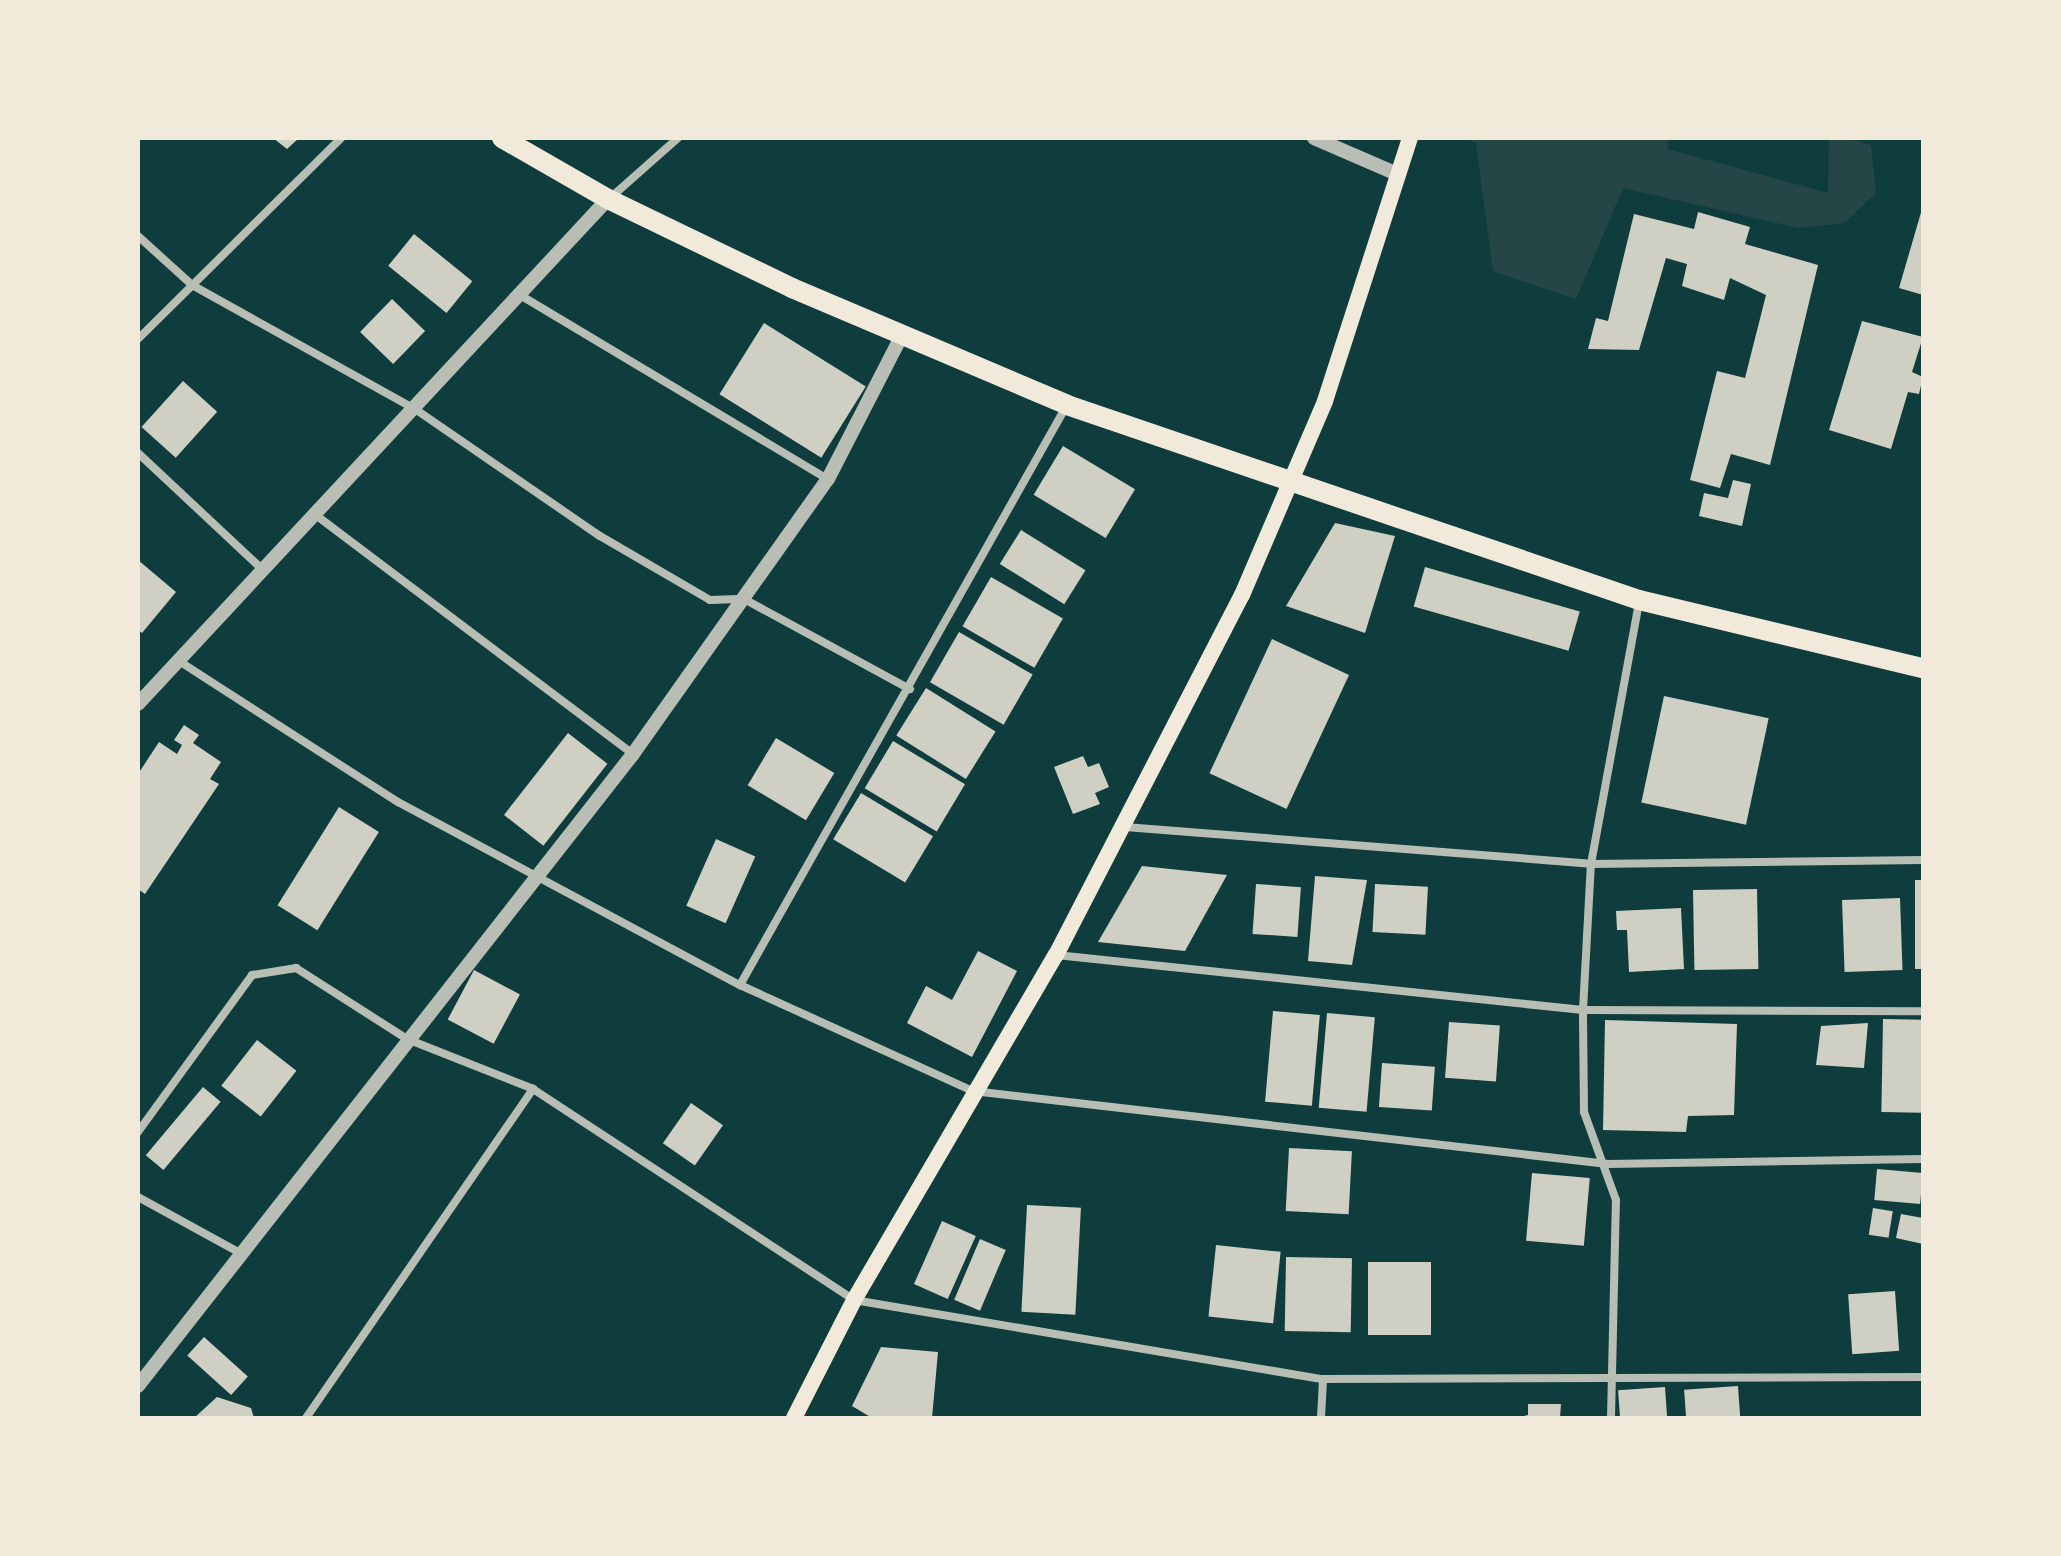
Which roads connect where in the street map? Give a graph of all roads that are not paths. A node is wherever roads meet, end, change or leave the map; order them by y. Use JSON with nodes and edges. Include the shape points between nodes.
{"nodes":[{"id":1,"x":341,"y":138,"type":"edge"},
{"id":2,"x":502,"y":138,"type":"edge"},
{"id":3,"x":678,"y":138,"type":"edge"},
{"id":4,"x":1314,"y":138,"type":"edge"},
{"id":5,"x":1410,"y":138,"type":"edge"},
{"id":6,"x":1397,"y":174,"type":"junction"},
{"id":7,"x":608,"y":199,"type":"junction"},
{"id":8,"x":138,"y":236,"type":"edge"},
{"id":9,"x":192,"y":285,"type":"junction"},
{"id":10,"x":520,"y":295,"type":"junction"},
{"id":11,"x":138,"y":339,"type":"edge"},
{"id":12,"x":900,"y":339,"type":"junction"},
{"id":13,"x":1067,"y":405,"type":"junction"},
{"id":14,"x":415,"y":409,"type":"junction"},
{"id":15,"x":138,"y":453,"type":"edge"},
{"id":16,"x":828,"y":479,"type":"junction"},
{"id":17,"x":1294,"y":481,"type":"junction"},
{"id":18,"x":317,"y":516,"type":"junction"},
{"id":19,"x":265,"y":572,"type":"junction"},
{"id":20,"x":744,"y":599,"type":"junction"},
{"id":21,"x":1639,"y":600,"type":"junction"},
{"id":22,"x":182,"y":663,"type":"junction"},
{"id":23,"x":1923,"y":668,"type":"edge"},
{"id":24,"x":910,"y":689,"type":"junction"},
{"id":25,"x":138,"y":704,"type":"edge"},
{"id":26,"x":633,"y":754,"type":"junction"},
{"id":27,"x":1125,"y":827,"type":"junction"},
{"id":28,"x":1923,"y":860,"type":"edge"},
{"id":29,"x":1591,"y":864,"type":"junction"},
{"id":30,"x":541,"y":876,"type":"junction"},
{"id":31,"x":1056,"y":955,"type":"junction"},
{"id":32,"x":740,"y":985,"type":"junction"},
{"id":33,"x":1583,"y":1010,"type":"junction"},
{"id":34,"x":1923,"y":1011,"type":"edge"},
{"id":35,"x":407,"y":1039,"type":"junction"},
{"id":36,"x":533,"y":1089,"type":"junction"},
{"id":37,"x":973,"y":1091,"type":"junction"},
{"id":38,"x":138,"y":1132,"type":"edge"},
{"id":39,"x":1923,"y":1159,"type":"edge"},
{"id":40,"x":1608,"y":1164,"type":"junction"},
{"id":41,"x":138,"y":1197,"type":"edge"},
{"id":42,"x":242,"y":1254,"type":"junction"},
{"id":43,"x":854,"y":1300,"type":"junction"},
{"id":44,"x":1923,"y":1377,"type":"edge"},
{"id":45,"x":1323,"y":1379,"type":"junction"},
{"id":46,"x":1608,"y":1382,"type":"junction"},
{"id":47,"x":138,"y":1386,"type":"edge"},
{"id":48,"x":306,"y":1418,"type":"edge"},
{"id":49,"x":794,"y":1418,"type":"edge"},
{"id":50,"x":1321,"y":1418,"type":"edge"},
{"id":51,"x":1611,"y":1418,"type":"edge"}],
"edges":[{"from":1,"to":9,"type":"street"},
{"from":2,"to":7,"type":"main road"},
{"from":3,"to":7,"type":"street"},
{"from":4,"to":6,"type":"street"},
{"from":5,"to":6,"type":"main road"},
{"from":6,"to":17,"type":"main road"},
{"from":7,"to":10,"type":"street"},
{"from":7,"to":12,"type":"main road"},
{"from":8,"to":9,"type":"street"},
{"from":9,"to":11,"type":"street"},
{"from":9,"to":14,"type":"street"},
{"from":10,"to":14,"type":"street"},
{"from":10,"to":16,"type":"street"},
{"from":12,"to":13,"type":"main road"},
{"from":12,"to":16,"type":"street"},
{"from":13,"to":17,"type":"main road"},
{"from":13,"to":24,"type":"street"},
{"from":14,"to":18,"type":"street"},
{"from":14,"to":20,"type":"street","via":[[696,592],[718,601]]},
{"from":15,"to":19,"type":"street"},
{"from":16,"to":20,"type":"street"},
{"from":17,"to":21,"type":"main road"},
{"from":17,"to":27,"type":"main road"},
{"from":18,"to":19,"type":"street"},
{"from":18,"to":26,"type":"street"},
{"from":19,"to":22,"type":"street"},
{"from":20,"to":24,"type":"street"},
{"from":20,"to":26,"type":"street"},
{"from":21,"to":23,"type":"main road"},
{"from":21,"to":29,"type":"street"},
{"from":22,"to":25,"type":"street"},
{"from":22,"to":30,"type":"street","via":[[398,802]]},
{"from":24,"to":32,"type":"street"},
{"from":26,"to":30,"type":"street"},
{"from":27,"to":29,"type":"street"},
{"from":27,"to":31,"type":"main road"},
{"from":28,"to":29,"type":"street"},
{"from":29,"to":33,"type":"street"},
{"from":30,"to":32,"type":"street"},
{"from":30,"to":35,"type":"street"},
{"from":31,"to":33,"type":"street"},
{"from":31,"to":37,"type":"main road"},
{"from":32,"to":37,"type":"street"},
{"from":33,"to":34,"type":"street"},
{"from":33,"to":40,"type":"street","via":[[1584,1112]]},
{"from":35,"to":36,"type":"street"},
{"from":35,"to":38,"type":"street","via":[[296,968],[274,967],[252,975]]},
{"from":35,"to":42,"type":"street"},
{"from":36,"to":43,"type":"street"},
{"from":36,"to":48,"type":"street"},
{"from":37,"to":40,"type":"street"},
{"from":37,"to":43,"type":"main road"},
{"from":39,"to":40,"type":"street"},
{"from":40,"to":46,"type":"street","via":[[1616,1200]]},
{"from":41,"to":42,"type":"street"},
{"from":42,"to":47,"type":"street"},
{"from":43,"to":45,"type":"street"},
{"from":43,"to":49,"type":"main road"},
{"from":44,"to":46,"type":"street"},
{"from":45,"to":46,"type":"street"},
{"from":45,"to":50,"type":"street"},
{"from":46,"to":51,"type":"street"}]}
